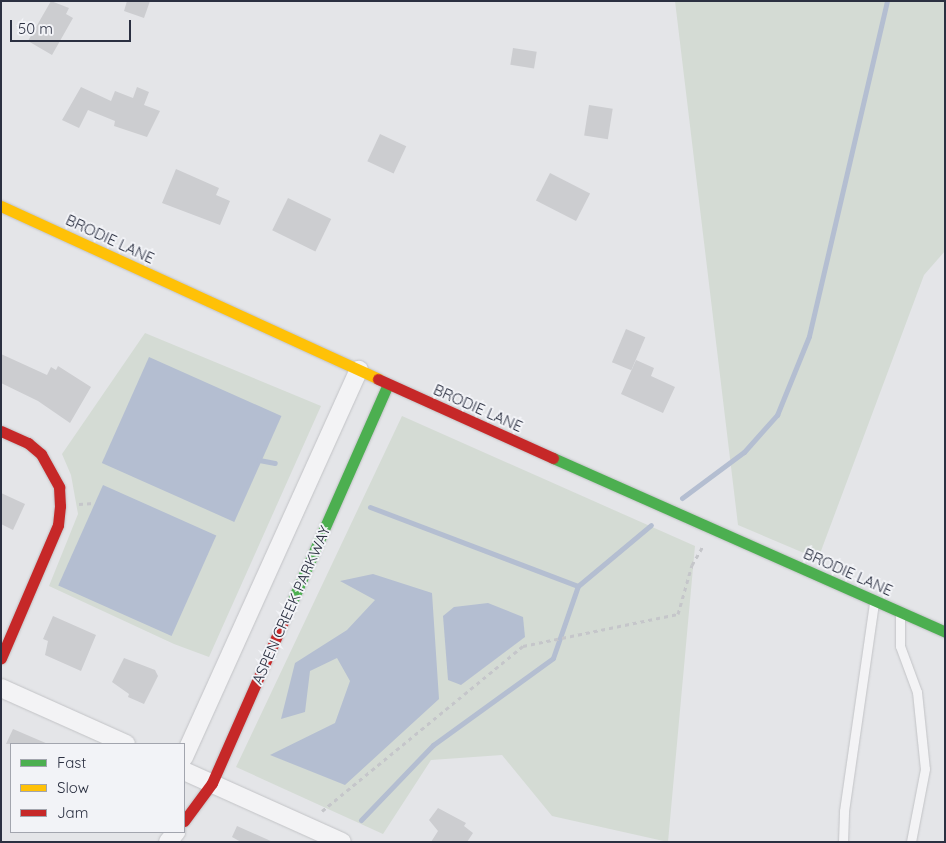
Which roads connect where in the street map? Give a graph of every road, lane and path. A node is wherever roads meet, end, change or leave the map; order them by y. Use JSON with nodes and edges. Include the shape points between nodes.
{"nodes":[{"id":1,"x":1,"y":206,"type":"edge"},
{"id":2,"x":359,"y":370,"type":"junction"},
{"id":3,"x":388,"y":384,"type":"junction"},
{"id":4,"x":1,"y":431,"type":"edge"},
{"id":5,"x":94,"y":503,"type":"dead end"},
{"id":6,"x":76,"y":505,"type":"dead end"},
{"id":7,"x":704,"y":543,"type":"dead end"},
{"id":8,"x":874,"y":601,"type":"junction"},
{"id":9,"x":900,"y":612,"type":"junction"},
{"id":10,"x":945,"y":632,"type":"edge"},
{"id":11,"x":1,"y":658,"type":"edge"},
{"id":12,"x":1,"y":688,"type":"edge"},
{"id":13,"x":124,"y":743,"type":"edge"},
{"id":14,"x":185,"y":755,"type":"edge"},
{"id":15,"x":185,"y":771,"type":"edge"},
{"id":16,"x":212,"y":783,"type":"junction"},
{"id":17,"x":322,"y":810,"type":"dead end"},
{"id":18,"x":185,"y":820,"type":"edge"},
{"id":19,"x":342,"y":842,"type":"edge"},
{"id":20,"x":843,"y":842,"type":"edge"},
{"id":21,"x":911,"y":842,"type":"edge"}],
"edges":[{"from":1,"to":2,"type":"main road","name":"BRODIE LANE"},
{"from":2,"to":3,"type":"main road","name":"BRODIE LANE"},
{"from":2,"to":14,"type":"street"},
{"from":3,"to":8,"type":"main road","name":"BRODIE LANE"},
{"from":3,"to":16,"type":"main road","name":"ASPEN CREEK PARKWAY"},
{"from":4,"to":11,"type":"main road","via":[[28,443],[41,454],[56,481],[60,506],[58,526]]},
{"from":5,"to":6,"type":"path"},
{"from":7,"to":17,"type":"path","via":[[692,565],[678,614],[523,646]]},
{"from":8,"to":9,"type":"main road","name":"BRODIE LANE"},
{"from":8,"to":20,"type":"lane","via":[[844,811]]},
{"from":9,"to":10,"type":"main road","name":"BRODIE LANE"},
{"from":9,"to":21,"type":"lane","via":[[900,646],[917,692],[925,769]]},
{"from":12,"to":13,"type":"street"},
{"from":15,"to":16,"type":"street"},
{"from":16,"to":18,"type":"main road","name":"ASPEN CREEK PARKWAY"},
{"from":16,"to":19,"type":"street"}]}
